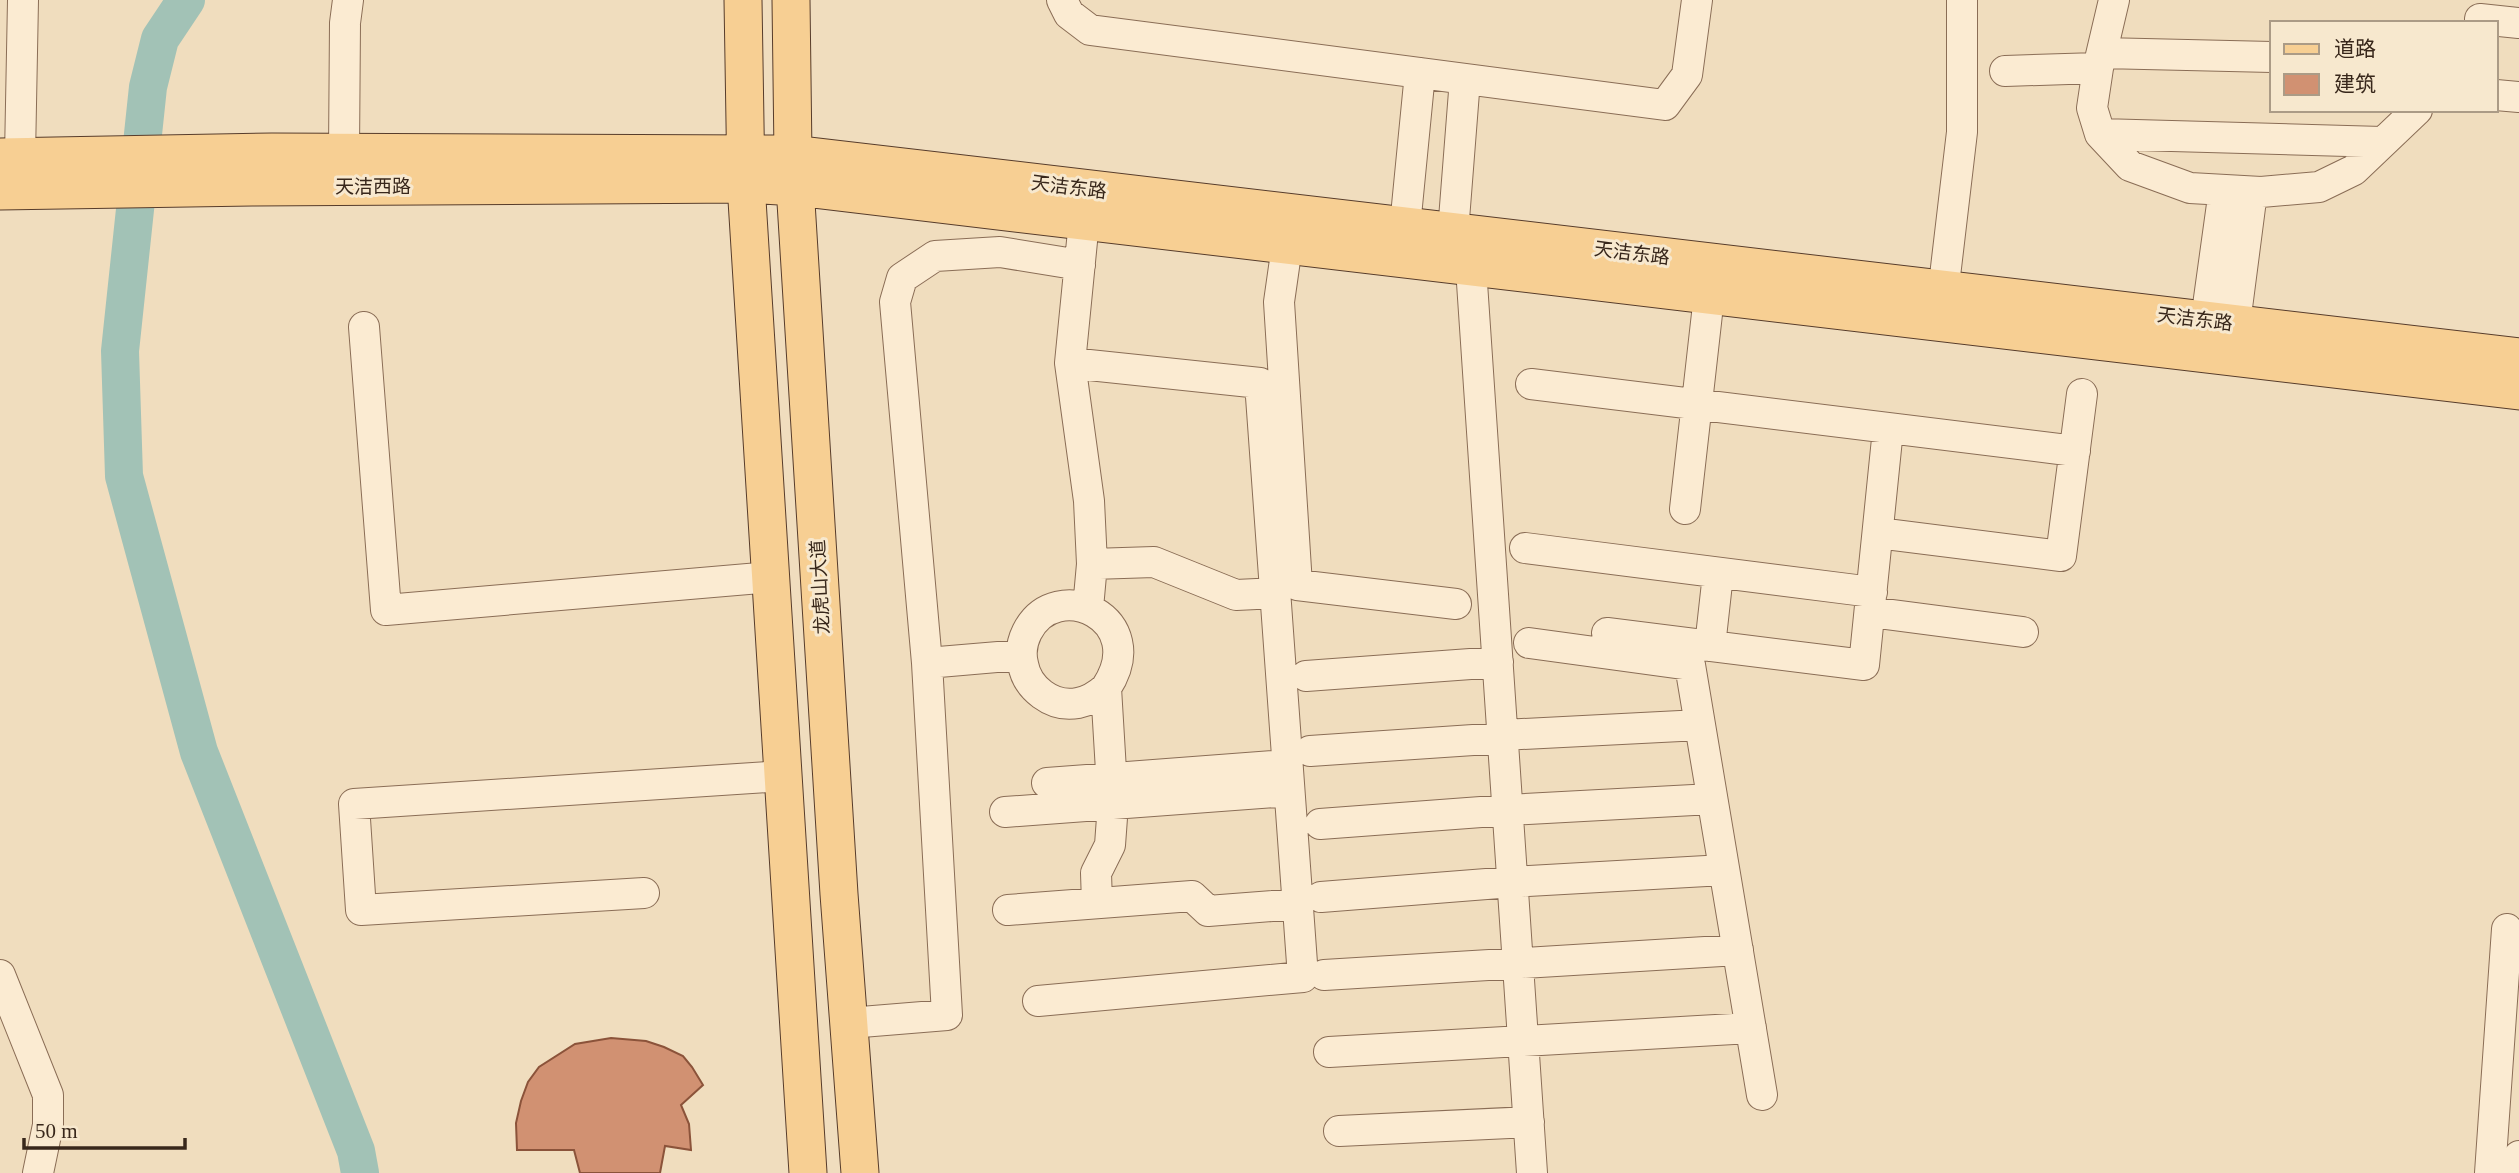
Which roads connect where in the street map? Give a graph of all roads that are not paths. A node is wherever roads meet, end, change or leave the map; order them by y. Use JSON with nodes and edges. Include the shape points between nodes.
{"nodes":[{"id":1,"x":23,"y":0,"type":"edge"},
{"id":2,"x":348,"y":0,"type":"edge"},
{"id":3,"x":743,"y":0,"type":"edge"},
{"id":4,"x":791,"y":0,"type":"edge"},
{"id":5,"x":1062,"y":0,"type":"edge"},
{"id":6,"x":1697,"y":0,"type":"edge"},
{"id":7,"x":1962,"y":0,"type":"edge"},
{"id":8,"x":2114,"y":0,"type":"edge"},
{"id":9,"x":2482,"y":14,"type":"edge"},
{"id":10,"x":2519,"y":23,"type":"edge"},
{"id":11,"x":2270,"y":57,"type":"edge"},
{"id":12,"x":2100,"y":60,"type":"junction"},
{"id":13,"x":2005,"y":71,"type":"dead end"},
{"id":14,"x":1420,"y":73,"type":"junction"},
{"id":15,"x":1465,"y":79,"type":"junction"},
{"id":16,"x":2498,"y":95,"type":"edge"},
{"id":17,"x":2519,"y":97,"type":"edge"},
{"id":18,"x":2415,"y":112,"type":"edge"},
{"id":19,"x":2100,"y":134,"type":"junction"},
{"id":20,"x":2382,"y":142,"type":"junction"},
{"id":21,"x":344,"y":152,"type":"junction"},
{"id":22,"x":745,"y":169,"type":"junction"},
{"id":23,"x":17,"y":170,"type":"edge"},
{"id":24,"x":795,"y":171,"type":"junction"},
{"id":25,"x":2238,"y":191,"type":"junction"},
{"id":26,"x":1084,"y":221,"type":"junction"},
{"id":27,"x":1405,"y":226,"type":"junction"},
{"id":28,"x":1452,"y":232,"type":"junction"},
{"id":29,"x":1287,"y":246,"type":"junction"},
{"id":30,"x":1080,"y":265,"type":"junction"},
{"id":31,"x":1471,"y":268,"type":"junction"},
{"id":32,"x":1709,"y":296,"type":"junction"},
{"id":33,"x":1941,"y":307,"type":"junction"},
{"id":34,"x":2221,"y":322,"type":"junction"},
{"id":35,"x":364,"y":327,"type":"dead end"},
{"id":36,"x":2519,"y":357,"type":"edge"},
{"id":37,"x":1070,"y":363,"type":"junction"},
{"id":38,"x":1531,"y":384,"type":"dead end"},
{"id":39,"x":2519,"y":391,"type":"edge"},
{"id":40,"x":2082,"y":394,"type":"dead end"},
{"id":41,"x":1697,"y":405,"type":"junction"},
{"id":42,"x":1888,"y":429,"type":"junction"},
{"id":43,"x":2075,"y":451,"type":"junction"},
{"id":44,"x":1685,"y":509,"type":"dead end"},
{"id":45,"x":1878,"y":533,"type":"junction"},
{"id":46,"x":1525,"y":548,"type":"dead end"},
{"id":47,"x":1092,"y":564,"type":"junction"},
{"id":48,"x":1718,"y":574,"type":"junction"},
{"id":49,"x":771,"y":577,"type":"junction"},
{"id":50,"x":1275,"y":593,"type":"junction"},
{"id":51,"x":1871,"y":602,"type":"junction"},
{"id":52,"x":1456,"y":604,"type":"dead end"},
{"id":53,"x":1088,"y":608,"type":"junction"},
{"id":54,"x":2023,"y":632,"type":"dead end"},
{"id":55,"x":1710,"y":646,"type":"junction"},
{"id":56,"x":1021,"y":655,"type":"junction"},
{"id":57,"x":1498,"y":662,"type":"junction"},
{"id":58,"x":927,"y":663,"type":"junction"},
{"id":59,"x":1306,"y":676,"type":"dead end"},
{"id":60,"x":1107,"y":688,"type":"junction"},
{"id":61,"x":1700,"y":725,"type":"junction"},
{"id":62,"x":1503,"y":737,"type":"junction"},
{"id":63,"x":1296,"y":769,"type":"junction"},
{"id":64,"x":783,"y":776,"type":"junction"},
{"id":65,"x":1046,"y":783,"type":"dead end"},
{"id":66,"x":1112,"y":791,"type":"junction"},
{"id":67,"x":1712,"y":799,"type":"junction"},
{"id":68,"x":1508,"y":810,"type":"junction"},
{"id":69,"x":1004,"y":812,"type":"dead end"},
{"id":70,"x":1320,"y":824,"type":"dead end"},
{"id":71,"x":1724,"y":870,"type":"junction"},
{"id":72,"x":1513,"y":882,"type":"junction"},
{"id":73,"x":644,"y":893,"type":"dead end"},
{"id":74,"x":1309,"y":901,"type":"junction"},
{"id":75,"x":1097,"y":903,"type":"junction"},
{"id":76,"x":1008,"y":910,"type":"dead end"},
{"id":77,"x":2507,"y":929,"type":"dead end"},
{"id":78,"x":1738,"y":950,"type":"junction"},
{"id":79,"x":1518,"y":964,"type":"junction"},
{"id":80,"x":0,"y":975,"type":"edge"},
{"id":81,"x":1324,"y":975,"type":"dead end"},
{"id":82,"x":1038,"y":1001,"type":"dead end"},
{"id":83,"x":849,"y":1023,"type":"junction"},
{"id":84,"x":1751,"y":1028,"type":"junction"},
{"id":85,"x":1523,"y":1042,"type":"junction"},
{"id":86,"x":1329,"y":1052,"type":"dead end"},
{"id":87,"x":1762,"y":1096,"type":"dead end"},
{"id":88,"x":1529,"y":1122,"type":"junction"},
{"id":89,"x":1339,"y":1131,"type":"dead end"},
{"id":90,"x":2519,"y":1156,"type":"edge"},
{"id":91,"x":38,"y":1173,"type":"edge"},
{"id":92,"x":808,"y":1173,"type":"edge"},
{"id":93,"x":860,"y":1173,"type":"edge"},
{"id":94,"x":1532,"y":1173,"type":"edge"},
{"id":95,"x":2490,"y":1173,"type":"edge"},
{"id":96,"x":2518,"y":1173,"type":"edge"}],
"edges":[{"from":1,"to":23,"type":"street"},
{"from":2,"to":21,"type":"street"},
{"from":3,"to":22,"type":"main road"},
{"from":4,"to":24,"type":"main road","name":"龙虎山大道"},
{"from":5,"to":14,"type":"street","via":[[1069,14],[1090,30]]},
{"from":6,"to":15,"type":"street","via":[[1687,75],[1665,105]]},
{"from":7,"to":33,"type":"street","via":[[1962,132]]},
{"from":8,"to":12,"type":"street"},
{"from":9,"to":10,"type":"street"},
{"from":11,"to":12,"type":"street"},
{"from":12,"to":13,"type":"street"},
{"from":12,"to":19,"type":"street","via":[[2092,108]]},
{"from":14,"to":15,"type":"street"},
{"from":14,"to":27,"type":"street"},
{"from":15,"to":28,"type":"street"},
{"from":16,"to":17,"type":"street"},
{"from":18,"to":20,"type":"street"},
{"from":19,"to":20,"type":"street"},
{"from":19,"to":25,"type":"street","via":[[2130,166],[2190,188]]},
{"from":20,"to":25,"type":"street","via":[[2354,170],[2319,187]]},
{"from":21,"to":22,"type":"main road","name":"天洁西路"},
{"from":21,"to":23,"type":"main road","name":"天洁西路","via":[[272,152]]},
{"from":22,"to":23,"type":"main road","name":"天洁西路","via":[[252,187]]},
{"from":22,"to":24,"type":"main road","name":"天洁东路"},
{"from":22,"to":49,"type":"main road"},
{"from":24,"to":26,"type":"main road","name":"天洁东路"},
{"from":24,"to":27,"type":"main road","name":"天洁东路"},
{"from":24,"to":83,"type":"main road","name":"龙虎山大道"},
{"from":25,"to":34,"type":"street"},
{"from":26,"to":29,"type":"main road","name":"天洁东路"},
{"from":26,"to":30,"type":"street"},
{"from":27,"to":28,"type":"main road","name":"天洁东路"},
{"from":28,"to":33,"type":"main road","name":"天洁东路"},
{"from":29,"to":31,"type":"main road","name":"天洁东路"},
{"from":29,"to":52,"type":"street","via":[[1279,302],[1297,585]]},
{"from":30,"to":37,"type":"street"},
{"from":30,"to":58,"type":"street","via":[[1000,253],[935,256],[902,278],[895,302]]},
{"from":31,"to":32,"type":"main road","name":"天洁东路"},
{"from":31,"to":57,"type":"street"},
{"from":32,"to":33,"type":"main road","name":"天洁东路"},
{"from":32,"to":41,"type":"street"},
{"from":33,"to":34,"type":"main road","name":"天洁东路"},
{"from":33,"to":39,"type":"main road","name":"天洁东路"},
{"from":34,"to":36,"type":"main road","name":"天洁东路"},
{"from":35,"to":49,"type":"street","via":[[386,610]]},
{"from":37,"to":47,"type":"street","via":[[1089,501]]},
{"from":37,"to":50,"type":"street","via":[[1260,383]]},
{"from":38,"to":41,"type":"street"},
{"from":40,"to":43,"type":"street"},
{"from":41,"to":42,"type":"street"},
{"from":41,"to":44,"type":"street"},
{"from":42,"to":43,"type":"street"},
{"from":42,"to":45,"type":"street"},
{"from":43,"to":45,"type":"street","via":[[2062,556]]},
{"from":45,"to":51,"type":"street"},
{"from":46,"to":48,"type":"street"},
{"from":47,"to":50,"type":"street","via":[[1154,562],[1236,595]]},
{"from":47,"to":53,"type":"street"},
{"from":48,"to":51,"type":"street"},
{"from":48,"to":55,"type":"street"},
{"from":49,"to":64,"type":"main road"},
{"from":50,"to":63,"type":"street"},
{"from":51,"to":54,"type":"street"},
{"from":51,"to":55,"type":"street","via":[[1864,665]]},
{"from":53,"to":56,"type":"street","via":[[1056,607],[1042,614],[1030,626]]},
{"from":53,"to":60,"type":"street","via":[[1112,628],[1118,642],[1120,658]]},
{"from":55,"to":61,"type":"street","via":[[1535,634],[1690,664]]},
{"from":56,"to":58,"type":"street"},
{"from":56,"to":60,"type":"street","via":[[1024,672],[1045,697],[1077,703]]},
{"from":57,"to":59,"type":"street"},
{"from":57,"to":62,"type":"street"},
{"from":58,"to":83,"type":"street","via":[[947,1015]]},
{"from":60,"to":66,"type":"street"},
{"from":61,"to":62,"type":"street"},
{"from":61,"to":67,"type":"street"},
{"from":62,"to":63,"type":"street"},
{"from":62,"to":68,"type":"street"},
{"from":63,"to":66,"type":"street"},
{"from":63,"to":74,"type":"street"},
{"from":64,"to":73,"type":"street","via":[[354,804],[361,911]]},
{"from":64,"to":92,"type":"main road"},
{"from":65,"to":66,"type":"street"},
{"from":66,"to":69,"type":"street"},
{"from":66,"to":75,"type":"street","via":[[1110,845],[1096,873]]},
{"from":67,"to":68,"type":"street"},
{"from":67,"to":71,"type":"street"},
{"from":68,"to":70,"type":"street"},
{"from":68,"to":72,"type":"street"},
{"from":71,"to":72,"type":"street"},
{"from":71,"to":78,"type":"street"},
{"from":72,"to":74,"type":"street"},
{"from":72,"to":79,"type":"street"},
{"from":74,"to":75,"type":"street","via":[[1209,911],[1192,896]]},
{"from":74,"to":82,"type":"street","via":[[1303,977]]},
{"from":75,"to":76,"type":"street"},
{"from":77,"to":95,"type":"street"},
{"from":78,"to":79,"type":"street"},
{"from":78,"to":84,"type":"street"},
{"from":79,"to":81,"type":"street"},
{"from":79,"to":85,"type":"street"},
{"from":80,"to":91,"type":"street","via":[[48,1096],[48,1125]]},
{"from":83,"to":93,"type":"main road","name":"龙虎山大道"},
{"from":84,"to":85,"type":"street"},
{"from":84,"to":87,"type":"street"},
{"from":85,"to":86,"type":"street"},
{"from":85,"to":88,"type":"street"},
{"from":88,"to":89,"type":"street"},
{"from":88,"to":94,"type":"street"},
{"from":90,"to":96,"type":"street"}]}
